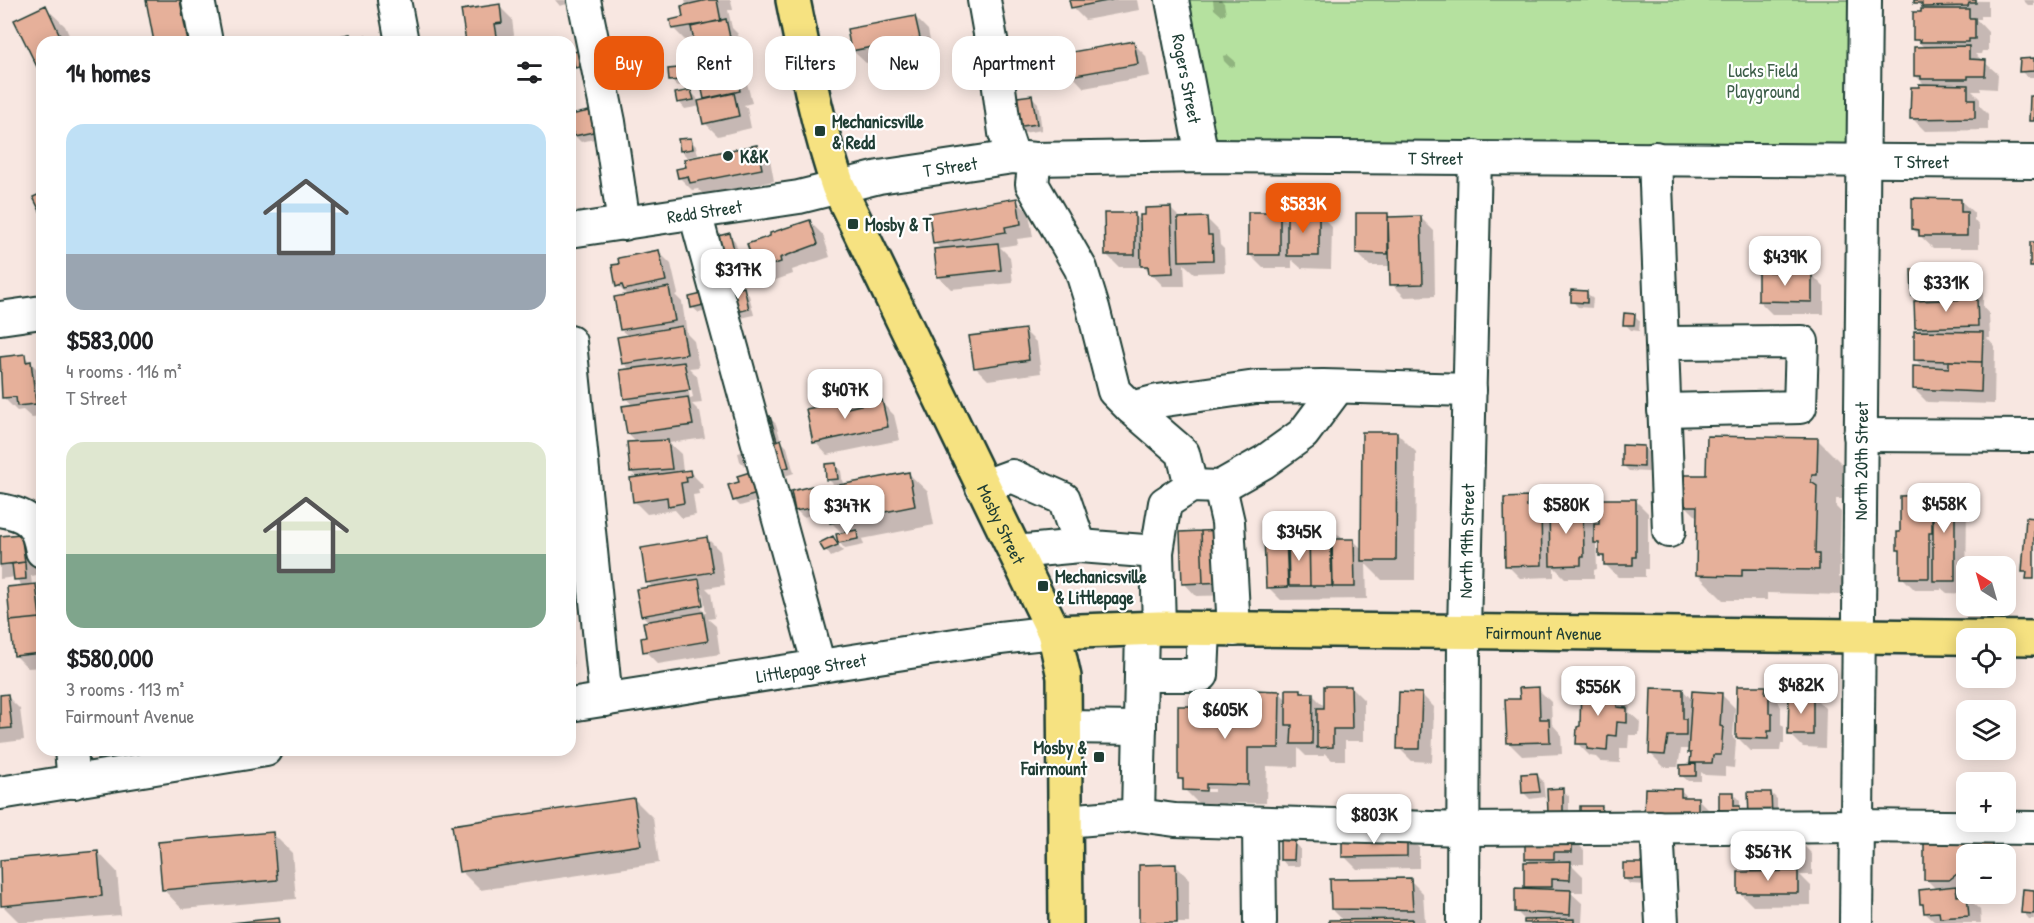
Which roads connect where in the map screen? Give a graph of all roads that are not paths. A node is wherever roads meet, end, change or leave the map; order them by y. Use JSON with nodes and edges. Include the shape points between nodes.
{"nodes":[{"id":1,"x":198,"y":0,"type":"edge"},
{"id":2,"x":394,"y":0,"type":"edge"},
{"id":3,"x":584,"y":0,"type":"edge"},
{"id":4,"x":793,"y":0,"type":"edge"},
{"id":5,"x":984,"y":0,"type":"edge"},
{"id":6,"x":1172,"y":0,"type":"edge"},
{"id":7,"x":1864,"y":0,"type":"edge"},
{"id":8,"x":205,"y":36,"type":"edge"},
{"id":9,"x":401,"y":36,"type":"edge"},
{"id":10,"x":1202,"y":156,"type":"junction"},
{"id":11,"x":1475,"y":157,"type":"junction"},
{"id":12,"x":1024,"y":158,"type":"junction"},
{"id":13,"x":1655,"y":158,"type":"junction"},
{"id":14,"x":1862,"y":160,"type":"junction"},
{"id":15,"x":2034,"y":162,"type":"edge"},
{"id":16,"x":838,"y":186,"type":"junction"},
{"id":17,"x":695,"y":213,"type":"junction"},
{"id":18,"x":624,"y":224,"type":"junction"},
{"id":19,"x":576,"y":230,"type":"edge"},
{"id":20,"x":36,"y":313,"type":"edge"},
{"id":21,"x":0,"y":318,"type":"edge"},
{"id":22,"x":1662,"y":343,"type":"junction"},
{"id":23,"x":1338,"y":387,"type":"junction"},
{"id":24,"x":1470,"y":390,"type":"junction"},
{"id":25,"x":576,"y":402,"type":"edge"},
{"id":26,"x":1131,"y":408,"type":"junction"},
{"id":27,"x":1664,"y":410,"type":"junction"},
{"id":28,"x":1860,"y":435,"type":"junction"},
{"id":29,"x":2034,"y":436,"type":"edge"},
{"id":30,"x":982,"y":486,"type":"junction"},
{"id":31,"x":1206,"y":487,"type":"junction"},
{"id":32,"x":0,"y":510,"type":"edge"},
{"id":33,"x":36,"y":529,"type":"edge"},
{"id":34,"x":1669,"y":531,"type":"dead end"},
{"id":35,"x":1080,"y":546,"type":"junction"},
{"id":36,"x":1015,"y":552,"type":"junction"},
{"id":37,"x":1157,"y":552,"type":"junction"},
{"id":38,"x":1151,"y":628,"type":"junction"},
{"id":39,"x":1219,"y":630,"type":"junction"},
{"id":40,"x":1464,"y":631,"type":"junction"},
{"id":41,"x":1054,"y":632,"type":"junction"},
{"id":42,"x":1858,"y":638,"type":"junction"},
{"id":43,"x":2034,"y":638,"type":"edge"},
{"id":44,"x":819,"y":666,"type":"junction"},
{"id":45,"x":1141,"y":675,"type":"junction"},
{"id":46,"x":606,"y":700,"type":"junction"},
{"id":47,"x":576,"y":704,"type":"edge"},
{"id":48,"x":1065,"y":727,"type":"junction"},
{"id":49,"x":1140,"y":728,"type":"junction"},
{"id":50,"x":72,"y":756,"type":"edge"},
{"id":51,"x":227,"y":756,"type":"edge"},
{"id":52,"x":74,"y":782,"type":"junction"},
{"id":53,"x":0,"y":793,"type":"edge"},
{"id":54,"x":1138,"y":815,"type":"junction"},
{"id":55,"x":1065,"y":821,"type":"junction"},
{"id":56,"x":1259,"y":823,"type":"junction"},
{"id":57,"x":1856,"y":826,"type":"junction"},
{"id":58,"x":1657,"y":827,"type":"junction"},
{"id":59,"x":2034,"y":828,"type":"edge"},
{"id":60,"x":1463,"y":829,"type":"junction"},
{"id":61,"x":1066,"y":923,"type":"edge"},
{"id":62,"x":1260,"y":923,"type":"edge"},
{"id":63,"x":1463,"y":923,"type":"edge"},
{"id":64,"x":1662,"y":923,"type":"edge"},
{"id":65,"x":1856,"y":923,"type":"edge"}],
"edges":[{"from":1,"to":8,"type":"street"},
{"from":2,"to":9,"type":"street"},
{"from":3,"to":18,"type":"street","via":[[609,122]]},
{"from":4,"to":16,"type":"main road","name":"Mosby Street","via":[[814,108]]},
{"from":5,"to":12,"type":"street","via":[[1005,133]]},
{"from":6,"to":10,"type":"street","name":"Rogers Street"},
{"from":7,"to":14,"type":"street","name":"North 20th Street"},
{"from":10,"to":11,"type":"street","name":"T Street"},
{"from":10,"to":12,"type":"street","name":"T Street"},
{"from":11,"to":13,"type":"street","name":"T Street"},
{"from":11,"to":24,"type":"street","name":"North 19th Street"},
{"from":12,"to":16,"type":"street","name":"T Street"},
{"from":12,"to":26,"type":"street","via":[[1032,184],[1081,269],[1114,391]]},
{"from":13,"to":14,"type":"street","name":"T Street"},
{"from":13,"to":22,"type":"street"},
{"from":14,"to":15,"type":"street","name":"T Street"},
{"from":14,"to":28,"type":"street","name":"North 20th Street"},
{"from":16,"to":17,"type":"street","name":"Redd Street"},
{"from":16,"to":30,"type":"main road","name":"Mosby Street"},
{"from":17,"to":18,"type":"street","name":"Redd Street"},
{"from":17,"to":44,"type":"street"},
{"from":18,"to":19,"type":"street","name":"Redd Street"},
{"from":20,"to":21,"type":"street"},
{"from":22,"to":27,"type":"street"},
{"from":22,"to":27,"type":"street","via":[[1802,342],[1800,407]]},
{"from":23,"to":24,"type":"street"},
{"from":23,"to":26,"type":"street","via":[[1256,387]]},
{"from":23,"to":31,"type":"street","via":[[1303,434],[1264,462]]},
{"from":24,"to":40,"type":"street","name":"North 19th Street"},
{"from":25,"to":46,"type":"street"},
{"from":26,"to":31,"type":"street","via":[[1183,453]]},
{"from":27,"to":34,"type":"street"},
{"from":28,"to":29,"type":"street"},
{"from":28,"to":42,"type":"street","name":"North 20th Street"},
{"from":30,"to":35,"type":"street","via":[[1012,476],[1064,499]]},
{"from":30,"to":36,"type":"main road","name":"Mosby Street"},
{"from":31,"to":37,"type":"street","via":[[1165,503]]},
{"from":31,"to":39,"type":"street","via":[[1228,522]]},
{"from":32,"to":33,"type":"street","via":[[19,513]]},
{"from":35,"to":36,"type":"street"},
{"from":35,"to":37,"type":"street"},
{"from":36,"to":41,"type":"main road","name":"Mosby Street"},
{"from":37,"to":38,"type":"street"},
{"from":38,"to":39,"type":"main road","name":"Fairmount Avenue"},
{"from":38,"to":41,"type":"main road","name":"Fairmount Avenue"},
{"from":38,"to":45,"type":"street"},
{"from":39,"to":40,"type":"main road","name":"Fairmount Avenue"},
{"from":39,"to":45,"type":"street","via":[[1202,675]]},
{"from":40,"to":42,"type":"main road","name":"Fairmount Avenue"},
{"from":40,"to":60,"type":"street","name":"North 19th Street"},
{"from":41,"to":44,"type":"street","name":"Littlepage Street"},
{"from":41,"to":48,"type":"main road","name":"Mosby Street","via":[[1064,677]]},
{"from":42,"to":43,"type":"main road","name":"Fairmount Avenue"},
{"from":42,"to":57,"type":"street","name":"North 20th Street"},
{"from":44,"to":46,"type":"street","name":"Littlepage Street"},
{"from":45,"to":49,"type":"street"},
{"from":46,"to":47,"type":"street","name":"Littlepage Street"},
{"from":48,"to":49,"type":"street"},
{"from":48,"to":55,"type":"main road","name":"Mosby Street"},
{"from":49,"to":54,"type":"street"},
{"from":50,"to":52,"type":"street"},
{"from":51,"to":52,"type":"street"},
{"from":52,"to":53,"type":"street"},
{"from":54,"to":55,"type":"street"},
{"from":54,"to":56,"type":"street"},
{"from":55,"to":61,"type":"main road","name":"Mosby Street"},
{"from":56,"to":60,"type":"street"},
{"from":56,"to":62,"type":"street"},
{"from":57,"to":58,"type":"street"},
{"from":57,"to":59,"type":"street"},
{"from":57,"to":65,"type":"street","name":"North 20th Street"},
{"from":58,"to":60,"type":"street"},
{"from":58,"to":64,"type":"street"},
{"from":60,"to":63,"type":"street","name":"North 19th Street"}]}
